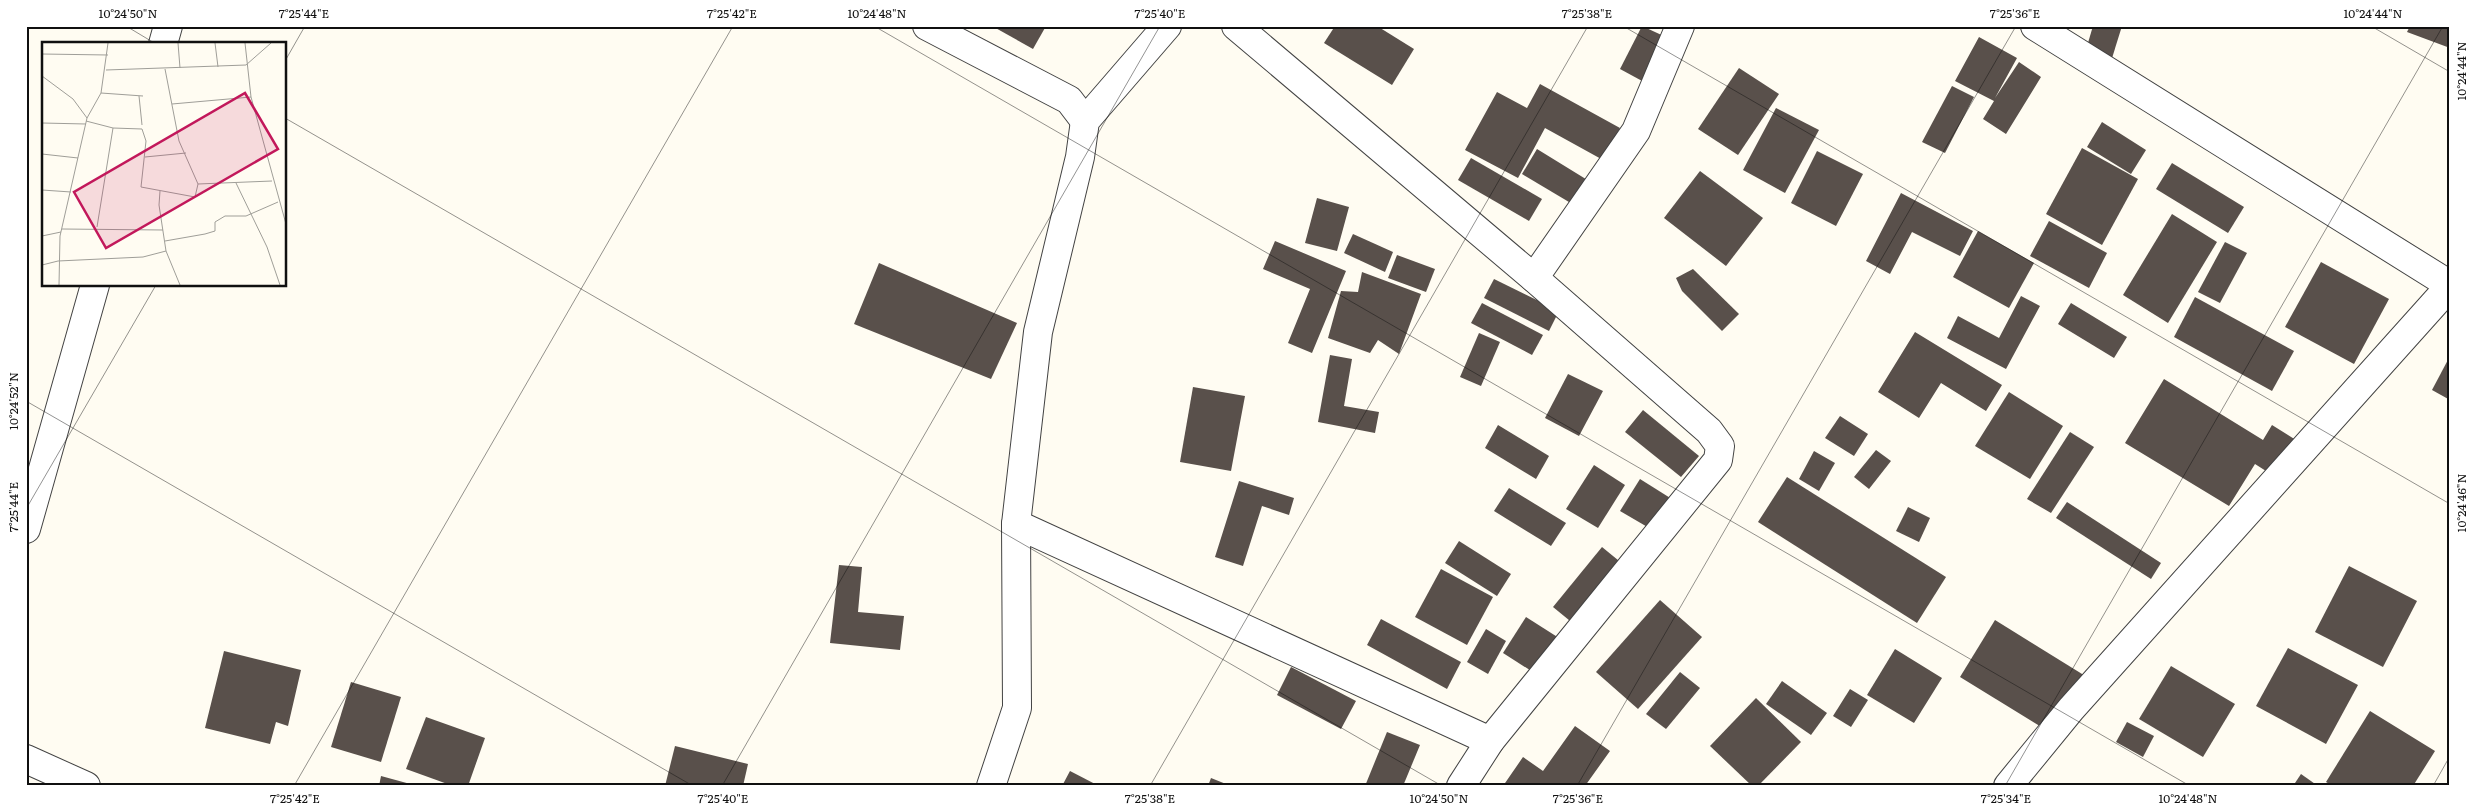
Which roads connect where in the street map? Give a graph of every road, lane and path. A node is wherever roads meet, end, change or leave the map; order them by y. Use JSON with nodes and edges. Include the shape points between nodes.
{"nodes":[{"id":1,"x":168,"y":26,"type":"edge"},
{"id":2,"x":926,"y":26,"type":"edge"},
{"id":3,"x":1167,"y":26,"type":"edge"},
{"id":4,"x":1236,"y":26,"type":"edge"},
{"id":5,"x":1680,"y":26,"type":"edge"},
{"id":6,"x":2035,"y":26,"type":"edge"},
{"id":7,"x":164,"y":42,"type":"edge"},
{"id":8,"x":1085,"y":121,"type":"junction"},
{"id":9,"x":1534,"y":278,"type":"junction"},
{"id":10,"x":96,"y":286,"type":"edge"},
{"id":11,"x":2450,"y":286,"type":"edge"},
{"id":12,"x":1016,"y":524,"type":"junction"},
{"id":13,"x":26,"y":529,"type":"edge"},
{"id":14,"x":1490,"y":741,"type":"junction"},
{"id":15,"x":26,"y":758,"type":"edge"},
{"id":16,"x":86,"y":786,"type":"edge"},
{"id":17,"x":991,"y":786,"type":"edge"},
{"id":18,"x":1461,"y":786,"type":"edge"},
{"id":19,"x":2008,"y":786,"type":"edge"}],
"edges":[{"from":1,"to":7,"type":"street"},
{"from":2,"to":8,"type":"street","via":[[1069,100]]},
{"from":3,"to":8,"type":"street"},
{"from":4,"to":9,"type":"street"},
{"from":5,"to":9,"type":"street","via":[[1636,131]]},
{"from":6,"to":11,"type":"street"},
{"from":8,"to":12,"type":"street","via":[[1080,157],[1038,332]]},
{"from":9,"to":14,"type":"street","via":[[1709,431],[1720,446],[1718,460]]},
{"from":10,"to":13,"type":"street"},
{"from":11,"to":19,"type":"street","via":[[2072,709]]},
{"from":12,"to":14,"type":"street"},
{"from":12,"to":17,"type":"street","via":[[1018,708]]},
{"from":14,"to":18,"type":"street"},
{"from":15,"to":16,"type":"street"}]}
